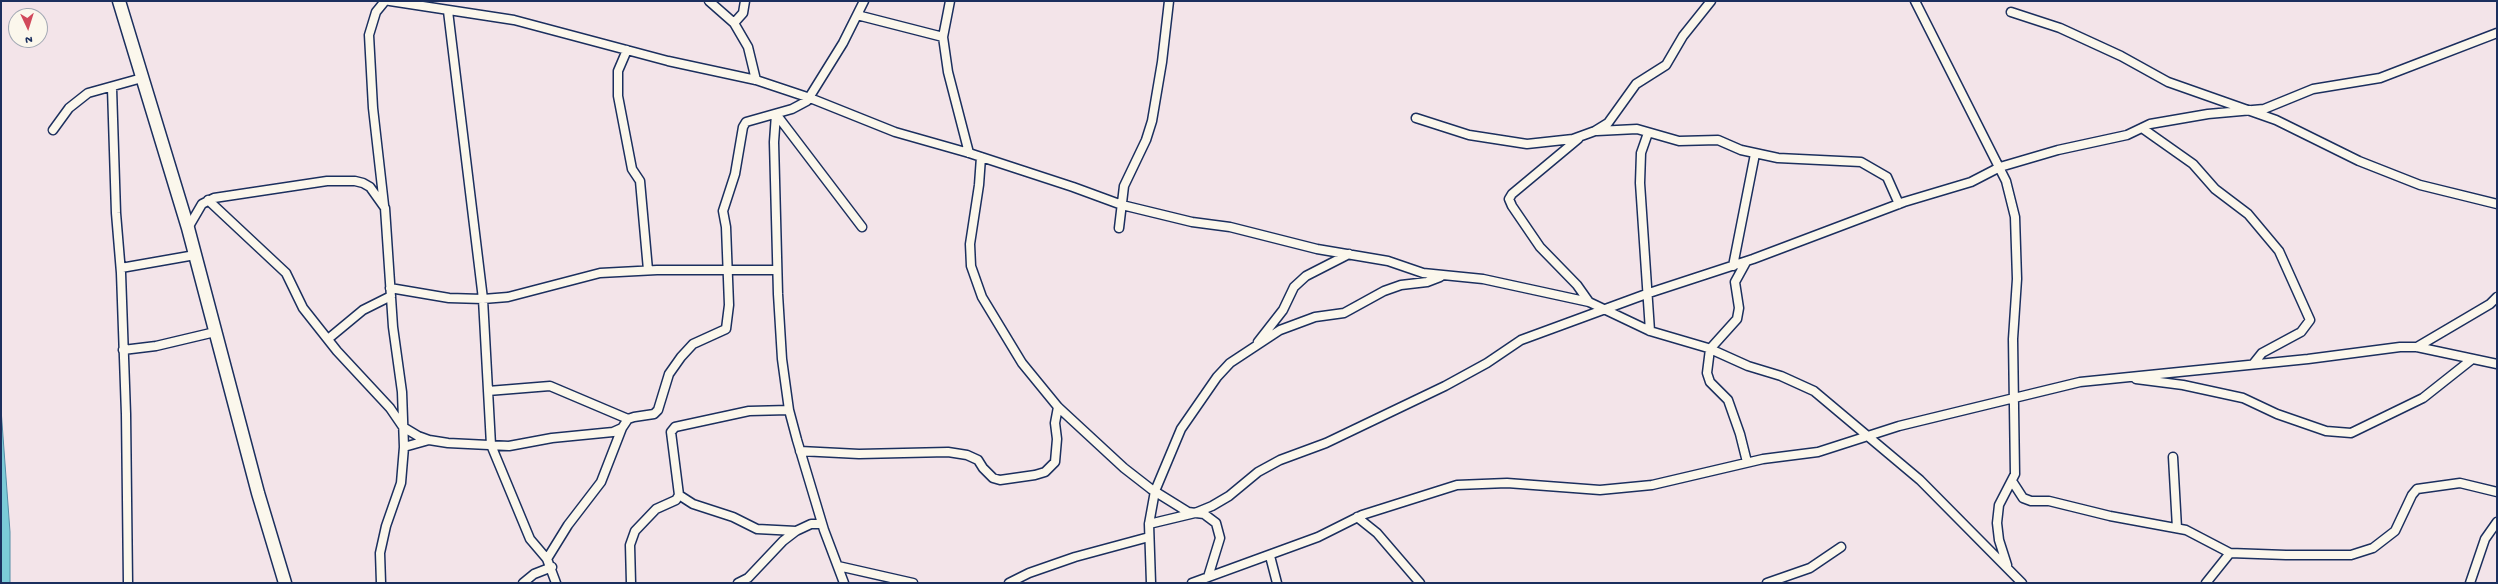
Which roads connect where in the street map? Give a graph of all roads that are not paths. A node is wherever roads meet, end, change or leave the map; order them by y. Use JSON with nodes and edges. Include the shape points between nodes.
{"nodes":[{"id":1,"x":119,"y":1,"type":"edge"},
{"id":2,"x":385,"y":1,"type":"edge"},
{"id":3,"x":390,"y":1,"type":"edge"},
{"id":4,"x":709,"y":1,"type":"edge"},
{"id":5,"x":745,"y":1,"type":"edge"},
{"id":6,"x":864,"y":1,"type":"edge"},
{"id":7,"x":950,"y":1,"type":"edge"},
{"id":8,"x":1169,"y":1,"type":"edge"},
{"id":9,"x":1711,"y":1,"type":"edge"},
{"id":10,"x":1915,"y":1,"type":"edge"},
{"id":11,"x":448,"y":11,"type":"junction"},
{"id":12,"x":2012,"y":12,"type":"dead end"},
{"id":13,"x":857,"y":15,"type":"junction"},
{"id":14,"x":734,"y":23,"type":"junction"},
{"id":15,"x":2497,"y":33,"type":"edge"},
{"id":16,"x":944,"y":37,"type":"junction"},
{"id":17,"x":627,"y":50,"type":"junction"},
{"id":18,"x":142,"y":78,"type":"junction"},
{"id":19,"x":756,"y":80,"type":"junction"},
{"id":20,"x":112,"y":88,"type":"junction"},
{"id":21,"x":810,"y":98,"type":"junction"},
{"id":22,"x":2254,"y":111,"type":"junction"},
{"id":23,"x":776,"y":114,"type":"junction"},
{"id":24,"x":1416,"y":118,"type":"dead end"},
{"id":25,"x":2142,"y":128,"type":"junction"},
{"id":26,"x":53,"y":130,"type":"dead end"},
{"id":27,"x":1595,"y":131,"type":"junction"},
{"id":28,"x":1648,"y":133,"type":"junction"},
{"id":29,"x":1583,"y":135,"type":"junction"},
{"id":30,"x":969,"y":153,"type":"junction"},
{"id":31,"x":1755,"y":154,"type":"junction"},
{"id":32,"x":981,"y":157,"type":"junction"},
{"id":33,"x":2000,"y":167,"type":"junction"},
{"id":34,"x":208,"y":200,"type":"junction"},
{"id":35,"x":1899,"y":204,"type":"junction"},
{"id":36,"x":2497,"y":204,"type":"edge"},
{"id":37,"x":1122,"y":205,"type":"junction"},
{"id":38,"x":385,"y":208,"type":"junction"},
{"id":39,"x":862,"y":226,"type":"dead end"},
{"id":40,"x":188,"y":228,"type":"junction"},
{"id":41,"x":1119,"y":228,"type":"dead end"},
{"id":42,"x":1349,"y":254,"type":"junction"},
{"id":43,"x":195,"y":255,"type":"junction"},
{"id":44,"x":1746,"y":262,"type":"junction"},
{"id":45,"x":1733,"y":266,"type":"junction"},
{"id":46,"x":121,"y":268,"type":"junction"},
{"id":47,"x":727,"y":268,"type":"junction"},
{"id":48,"x":648,"y":270,"type":"junction"},
{"id":49,"x":777,"y":270,"type":"junction"},
{"id":50,"x":1440,"y":276,"type":"junction"},
{"id":51,"x":391,"y":292,"type":"junction"},
{"id":52,"x":1649,"y":293,"type":"junction"},
{"id":53,"x":2497,"y":297,"type":"edge"},
{"id":54,"x":483,"y":299,"type":"junction"},
{"id":55,"x":1589,"y":302,"type":"junction"},
{"id":56,"x":1606,"y":308,"type":"junction"},
{"id":57,"x":1650,"y":331,"type":"junction"},
{"id":58,"x":215,"y":332,"type":"junction"},
{"id":59,"x":328,"y":339,"type":"junction"},
{"id":60,"x":1254,"y":348,"type":"junction"},
{"id":61,"x":2417,"y":348,"type":"junction"},
{"id":62,"x":1710,"y":349,"type":"junction"},
{"id":63,"x":123,"y":350,"type":"junction"},
{"id":64,"x":2471,"y":360,"type":"junction"},
{"id":65,"x":2254,"y":363,"type":"junction"},
{"id":66,"x":2497,"y":364,"type":"edge"},
{"id":67,"x":2121,"y":378,"type":"junction"},
{"id":68,"x":488,"y":391,"type":"junction"},
{"id":69,"x":2013,"y":400,"type":"junction"},
{"id":70,"x":1058,"y":408,"type":"junction"},
{"id":71,"x":789,"y":410,"type":"junction"},
{"id":72,"x":628,"y":419,"type":"junction"},
{"id":73,"x":404,"y":427,"type":"junction"},
{"id":74,"x":622,"y":428,"type":"junction"},
{"id":75,"x":1866,"y":437,"type":"junction"},
{"id":76,"x":429,"y":440,"type":"junction"},
{"id":77,"x":491,"y":445,"type":"junction"},
{"id":78,"x":404,"y":447,"type":"junction"},
{"id":79,"x":800,"y":451,"type":"junction"},
{"id":80,"x":2173,"y":457,"type":"dead end"},
{"id":81,"x":1747,"y":462,"type":"junction"},
{"id":82,"x":2012,"y":482,"type":"junction"},
{"id":83,"x":1155,"y":491,"type":"junction"},
{"id":84,"x":2497,"y":492,"type":"edge"},
{"id":85,"x":679,"y":495,"type":"junction"},
{"id":86,"x":1195,"y":513,"type":"junction"},
{"id":87,"x":1357,"y":517,"type":"junction"},
{"id":88,"x":2497,"y":522,"type":"edge"},
{"id":89,"x":822,"y":524,"type":"junction"},
{"id":90,"x":1150,"y":524,"type":"junction"},
{"id":91,"x":2177,"y":528,"type":"junction"},
{"id":92,"x":796,"y":531,"type":"junction"},
{"id":93,"x":1149,"y":537,"type":"junction"},
{"id":94,"x":1841,"y":547,"type":"dead end"},
{"id":95,"x":2230,"y":553,"type":"junction"},
{"id":96,"x":1270,"y":556,"type":"junction"},
{"id":97,"x":550,"y":563,"type":"junction"},
{"id":98,"x":838,"y":566,"type":"junction"},
{"id":99,"x":2007,"y":566,"type":"junction"},
{"id":100,"x":1208,"y":578,"type":"junction"},
{"id":101,"x":128,"y":583,"type":"edge"},
{"id":102,"x":285,"y":583,"type":"edge"},
{"id":103,"x":381,"y":583,"type":"edge"},
{"id":104,"x":523,"y":583,"type":"edge"},
{"id":105,"x":556,"y":583,"type":"edge"},
{"id":106,"x":631,"y":583,"type":"edge"},
{"id":107,"x":738,"y":583,"type":"edge"},
{"id":108,"x":844,"y":583,"type":"edge"},
{"id":109,"x":913,"y":583,"type":"edge"},
{"id":110,"x":1009,"y":583,"type":"edge"},
{"id":111,"x":1151,"y":583,"type":"edge"},
{"id":112,"x":1192,"y":583,"type":"edge"},
{"id":113,"x":1277,"y":583,"type":"edge"},
{"id":114,"x":1420,"y":583,"type":"edge"},
{"id":115,"x":1767,"y":583,"type":"edge"},
{"id":116,"x":2022,"y":583,"type":"edge"},
{"id":117,"x":2206,"y":583,"type":"edge"},
{"id":118,"x":2470,"y":583,"type":"edge"}],
"edges":[{"from":1,"to":18,"type":"street"},
{"from":2,"to":38,"type":"street","via":[[376,12],[369,35],[373,108]]},
{"from":3,"to":11,"type":"street"},
{"from":4,"to":14,"type":"street"},
{"from":5,"to":14,"type":"street","via":[[742,13]]},
{"from":6,"to":13,"type":"street"},
{"from":7,"to":16,"type":"street"},
{"from":8,"to":37,"type":"street","via":[[1152,121],[1146,140],[1124,186]]},
{"from":9,"to":27,"type":"street","via":[[1683,36],[1666,65],[1636,84],[1608,122]]},
{"from":10,"to":33,"type":"street"},
{"from":11,"to":17,"type":"street","via":[[514,20]]},
{"from":11,"to":54,"type":"street"},
{"from":12,"to":22,"type":"street","via":[[2067,31],[2121,56],[2168,82]]},
{"from":13,"to":16,"type":"street"},
{"from":13,"to":21,"type":"street"},
{"from":14,"to":19,"type":"street","via":[[748,47]]},
{"from":15,"to":22,"type":"street","via":[[2380,78],[2313,89],[2272,107]]},
{"from":16,"to":30,"type":"street","via":[[948,72]]},
{"from":17,"to":19,"type":"street"},
{"from":17,"to":48,"type":"street","via":[[618,71],[618,96],[632,169],[640,181]]},
{"from":18,"to":20,"type":"street"},
{"from":18,"to":40,"type":"street"},
{"from":19,"to":21,"type":"street"},
{"from":20,"to":26,"type":"street","via":[[88,93],[80,98]]},
{"from":20,"to":46,"type":"street","via":[[116,213]]},
{"from":21,"to":23,"type":"street","via":[[792,109]]},
{"from":21,"to":30,"type":"street","via":[[895,132]]},
{"from":22,"to":25,"type":"street","via":[[2185,117]]},
{"from":22,"to":36,"type":"street","via":[[2358,161],[2402,178]]},
{"from":23,"to":39,"type":"street"},
{"from":23,"to":47,"type":"street","via":[[746,122],[743,127],[735,174],[724,204]]},
{"from":23,"to":49,"type":"street","via":[[774,142]]},
{"from":24,"to":29,"type":"street","via":[[1469,134],[1527,144],[1573,139]]},
{"from":25,"to":33,"type":"street","via":[[2127,135],[2058,150]]},
{"from":25,"to":65,"type":"street","via":[[2193,164],[2215,189],[2248,214],[2272,240],[2282,258],[2310,320],[2301,332],[2262,353]]},
{"from":27,"to":28,"type":"street","via":[[1637,129]]},
{"from":27,"to":29,"type":"street"},
{"from":28,"to":31,"type":"street","via":[[1679,141],[1718,140]]},
{"from":28,"to":52,"type":"street","via":[[1641,153],[1640,183]]},
{"from":29,"to":55,"type":"street","via":[[1509,199],[1540,247],[1577,285]]},
{"from":30,"to":32,"type":"street"},
{"from":31,"to":35,"type":"street","via":[[1861,162],[1887,177]]},
{"from":31,"to":45,"type":"street"},
{"from":32,"to":37,"type":"street","via":[[1073,186]]},
{"from":32,"to":70,"type":"street","via":[[970,244],[975,280],[1007,341]]},
{"from":33,"to":35,"type":"street","via":[[1971,182]]},
{"from":33,"to":69,"type":"street","via":[[2015,217]]},
{"from":34,"to":38,"type":"street","via":[[328,181],[355,181],[370,187]]},
{"from":34,"to":40,"type":"street","via":[[202,204]]},
{"from":34,"to":59,"type":"street","via":[[286,273],[303,308]]},
{"from":35,"to":44,"type":"street"},
{"from":37,"to":41,"type":"street"},
{"from":37,"to":42,"type":"street"},
{"from":38,"to":51,"type":"street"},
{"from":40,"to":43,"type":"street"},
{"from":42,"to":50,"type":"street","via":[[1388,261]]},
{"from":42,"to":60,"type":"street","via":[[1306,276],[1294,288],[1283,310]]},
{"from":43,"to":46,"type":"street"},
{"from":43,"to":58,"type":"street"},
{"from":44,"to":45,"type":"street"},
{"from":44,"to":62,"type":"street","via":[[1735,282],[1738,319]]},
{"from":45,"to":52,"type":"street"},
{"from":46,"to":63,"type":"street"},
{"from":47,"to":48,"type":"street"},
{"from":47,"to":49,"type":"street"},
{"from":47,"to":72,"type":"street","via":[[729,305],[726,329],[693,344],[681,357],[669,374],[658,410],[654,414]]},
{"from":48,"to":54,"type":"street","via":[[600,273],[508,297]]},
{"from":49,"to":71,"type":"street","via":[[780,345]]},
{"from":50,"to":55,"type":"street","via":[[1483,280]]},
{"from":50,"to":60,"type":"street","via":[[1427,282],[1384,291],[1344,313],[1298,322],[1280,330]]},
{"from":51,"to":54,"type":"street"},
{"from":51,"to":59,"type":"street","via":[[363,310]]},
{"from":51,"to":73,"type":"street"},
{"from":52,"to":56,"type":"street"},
{"from":52,"to":57,"type":"street"},
{"from":53,"to":61,"type":"street","via":[[2490,304]]},
{"from":54,"to":68,"type":"street"},
{"from":55,"to":56,"type":"street"},
{"from":56,"to":57,"type":"street"},
{"from":56,"to":86,"type":"street","via":[[1521,340],[1487,363],[1445,386],[1326,443],[1280,460],[1258,472],[1229,496]]},
{"from":57,"to":62,"type":"street"},
{"from":58,"to":63,"type":"street","via":[[156,346]]},
{"from":58,"to":102,"type":"street"},
{"from":59,"to":73,"type":"street"},
{"from":60,"to":83,"type":"street","via":[[1230,363],[1217,377],[1181,429]]},
{"from":61,"to":64,"type":"street"},
{"from":61,"to":65,"type":"street","via":[[2400,347]]},
{"from":62,"to":75,"type":"street","via":[[1807,387]]},
{"from":62,"to":81,"type":"street","via":[[1707,362],[1708,378],[1718,392],[1728,400]]},
{"from":63,"to":101,"type":"street","via":[[128,474]]},
{"from":64,"to":66,"type":"street"},
{"from":64,"to":67,"type":"street","via":[[2423,398],[2351,433],[2326,431],[2277,414],[2243,398],[2183,385]]},
{"from":65,"to":67,"type":"street"},
{"from":67,"to":69,"type":"street","via":[[2080,382]]},
{"from":68,"to":72,"type":"street","via":[[550,386]]},
{"from":68,"to":77,"type":"street"},
{"from":69,"to":75,"type":"street","via":[[1899,426]]},
{"from":69,"to":82,"type":"street","via":[[2015,461]]},
{"from":70,"to":79,"type":"street","via":[[1055,423],[1055,462],[1045,472],[1035,475],[1000,480],[993,478],[978,460],[948,452],[859,454]]},
{"from":70,"to":83,"type":"street","via":[[1124,468]]},
{"from":71,"to":79,"type":"street"},
{"from":71,"to":85,"type":"street","via":[[749,411],[675,427],[671,432]]},
{"from":72,"to":74,"type":"street"},
{"from":73,"to":76,"type":"street"},
{"from":73,"to":78,"type":"street"},
{"from":74,"to":77,"type":"street","via":[[602,434],[552,438],[520,445]]},
{"from":74,"to":97,"type":"street","via":[[601,482],[568,525]]},
{"from":75,"to":81,"type":"street","via":[[1818,452]]},
{"from":75,"to":99,"type":"street","via":[[1920,480]]},
{"from":76,"to":77,"type":"street"},
{"from":76,"to":78,"type":"street"},
{"from":77,"to":97,"type":"street","via":[[530,539]]},
{"from":78,"to":103,"type":"street","via":[[401,483],[386,526],[380,553]]},
{"from":79,"to":89,"type":"street"},
{"from":80,"to":91,"type":"street"},
{"from":81,"to":87,"type":"street","via":[[1652,486],[1600,490],[1472,483],[1442,489]]},
{"from":82,"to":91,"type":"street","via":[[2023,498],[2031,501],[2049,501],[2110,516]]},
{"from":82,"to":99,"type":"street","via":[[2003,493],[1999,505],[1999,540]]},
{"from":83,"to":86,"type":"street","via":[[1188,512]]},
{"from":83,"to":90,"type":"street"},
{"from":84,"to":95,"type":"street","via":[[2460,483],[2417,489],[2395,531],[2372,548],[2351,555]]},
{"from":85,"to":92,"type":"street","via":[[693,504],[733,517],[757,529]]},
{"from":85,"to":106,"type":"street","via":[[676,500],[656,509],[635,531],[630,545]]},
{"from":86,"to":90,"type":"street"},
{"from":86,"to":100,"type":"street","via":[[1204,514],[1216,523],[1220,538]]},
{"from":87,"to":96,"type":"street","via":[[1318,537]]},
{"from":87,"to":114,"type":"street","via":[[1377,533]]},
{"from":88,"to":118,"type":"street","via":[[2485,539]]},
{"from":89,"to":92,"type":"street","via":[[811,524]]},
{"from":89,"to":98,"type":"street"},
{"from":90,"to":93,"type":"street"},
{"from":91,"to":95,"type":"street","via":[[2208,540]]},
{"from":92,"to":107,"type":"street","via":[[748,578]]},
{"from":93,"to":110,"type":"street","via":[[1068,559],[1028,573]]},
{"from":93,"to":111,"type":"street"},
{"from":94,"to":115,"type":"street","via":[[1810,568]]},
{"from":95,"to":117,"type":"street"},
{"from":96,"to":100,"type":"street"},
{"from":96,"to":113,"type":"street"},
{"from":97,"to":104,"type":"street"},
{"from":97,"to":105,"type":"street"},
{"from":98,"to":108,"type":"street"},
{"from":98,"to":109,"type":"street"},
{"from":99,"to":116,"type":"street"},
{"from":100,"to":112,"type":"street"}]}
